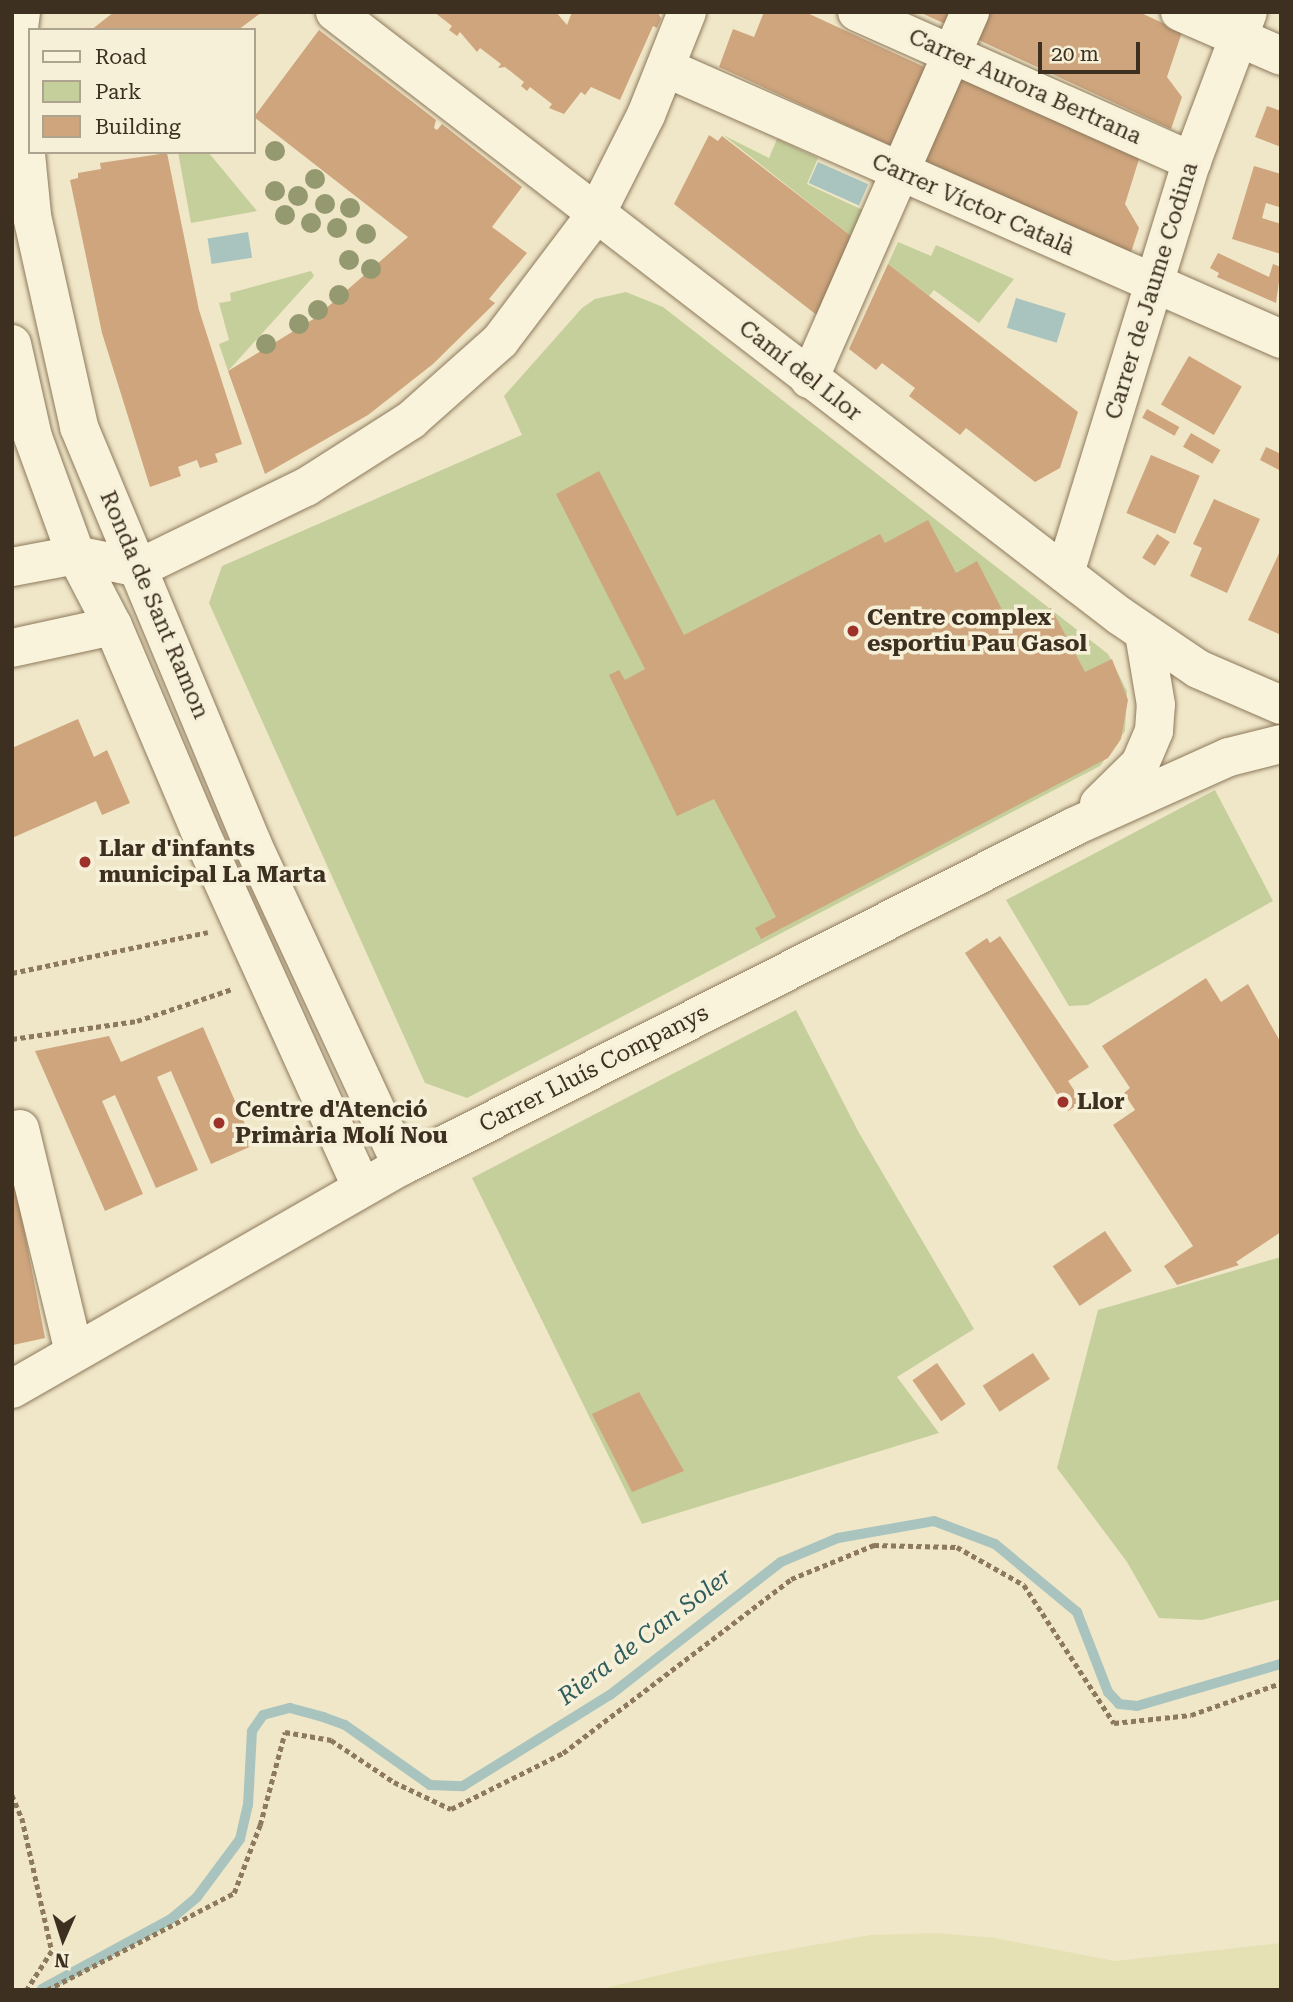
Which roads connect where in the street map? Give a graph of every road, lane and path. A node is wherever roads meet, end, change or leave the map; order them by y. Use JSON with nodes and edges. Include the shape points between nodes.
{"nodes":[{"id":1,"x":21,"y":12,"type":"edge"},
{"id":2,"x":335,"y":12,"type":"edge"},
{"id":3,"x":687,"y":12,"type":"edge"},
{"id":4,"x":857,"y":12,"type":"edge"},
{"id":5,"x":970,"y":12,"type":"edge"},
{"id":6,"x":1180,"y":12,"type":"edge"},
{"id":7,"x":1242,"y":25,"type":"edge"},
{"id":8,"x":950,"y":54,"type":"junction"},
{"id":9,"x":1281,"y":56,"type":"edge"},
{"id":10,"x":666,"y":68,"type":"junction"},
{"id":11,"x":1192,"y":161,"type":"junction"},
{"id":12,"x":901,"y":172,"type":"junction"},
{"id":13,"x":596,"y":214,"type":"junction"},
{"id":14,"x":1152,"y":286,"type":"junction"},
{"id":15,"x":1281,"y":339,"type":"edge"},
{"id":16,"x":12,"y":344,"type":"edge"},
{"id":17,"x":809,"y":379,"type":"junction"},
{"id":18,"x":76,"y":555,"type":"junction"},
{"id":19,"x":12,"y":567,"type":"edge"},
{"id":20,"x":139,"y":568,"type":"junction"},
{"id":21,"x":1065,"y":573,"type":"junction"},
{"id":22,"x":113,"y":626,"type":"junction"},
{"id":23,"x":1144,"y":634,"type":"junction"},
{"id":24,"x":12,"y":648,"type":"edge"},
{"id":25,"x":1281,"y":705,"type":"edge"},
{"id":26,"x":1281,"y":744,"type":"edge"},
{"id":27,"x":1073,"y":827,"type":"junction"},
{"id":28,"x":243,"y":925,"type":"junction"},
{"id":29,"x":12,"y":973,"type":"edge"},
{"id":30,"x":267,"y":977,"type":"junction"},
{"id":31,"x":12,"y":1039,"type":"edge"},
{"id":32,"x":20,"y":1129,"type":"dead end"},
{"id":33,"x":402,"y":1166,"type":"junction"},
{"id":34,"x":362,"y":1188,"type":"junction"},
{"id":35,"x":74,"y":1353,"type":"junction"},
{"id":36,"x":12,"y":1389,"type":"edge"},
{"id":37,"x":1281,"y":1683,"type":"edge"},
{"id":38,"x":12,"y":1795,"type":"edge"},
{"id":39,"x":27,"y":1990,"type":"edge"},
{"id":40,"x":47,"y":1990,"type":"edge"}],
"edges":[{"from":1,"to":20,"type":"street","name":"Ronda de Sant Ramon","via":[[16,52],[32,216],[79,427]]},
{"from":2,"to":13,"type":"street","name":"Camí del Llor"},
{"from":3,"to":10,"type":"street"},
{"from":4,"to":8,"type":"street","name":"Carrer Aurora Bertrana"},
{"from":5,"to":8,"type":"street"},
{"from":6,"to":7,"type":"street"},
{"from":7,"to":9,"type":"street"},
{"from":7,"to":11,"type":"street","name":"Carrer de Jaume Codina"},
{"from":8,"to":11,"type":"street","name":"Carrer Aurora Bertrana"},
{"from":8,"to":12,"type":"street"},
{"from":10,"to":12,"type":"street","name":"Carrer Víctor Català"},
{"from":10,"to":13,"type":"street"},
{"from":11,"to":14,"type":"street","name":"Carrer de Jaume Codina"},
{"from":12,"to":14,"type":"street","name":"Carrer Víctor Català"},
{"from":12,"to":17,"type":"street"},
{"from":13,"to":17,"type":"street","name":"Camí del Llor"},
{"from":13,"to":20,"type":"street","via":[[500,341],[411,420],[306,487]]},
{"from":14,"to":15,"type":"street","name":"Carrer Víctor Català"},
{"from":14,"to":21,"type":"street","name":"Carrer de Jaume Codina"},
{"from":16,"to":18,"type":"street","name":"Ronda de Sant Ramon","via":[[33,437]]},
{"from":17,"to":21,"type":"street","name":"Camí del Llor"},
{"from":18,"to":19,"type":"street"},
{"from":18,"to":20,"type":"street"},
{"from":18,"to":22,"type":"street","name":"Ronda de Sant Ramon"},
{"from":20,"to":22,"type":"street"},
{"from":20,"to":33,"type":"street","name":"Ronda de Sant Ramon","via":[[252,843]]},
{"from":21,"to":23,"type":"street","name":"Camí del Llor"},
{"from":22,"to":24,"type":"street"},
{"from":22,"to":28,"type":"street","name":"Ronda de Sant Ramon"},
{"from":23,"to":25,"type":"street","name":"Camí del Llor","via":[[1198,669]]},
{"from":23,"to":27,"type":"street","name":"Carrer Lluís Companys","via":[[1156,705],[1151,740],[1140,764],[1124,782]]},
{"from":26,"to":27,"type":"street","name":"Carrer Lluís Companys","via":[[1229,757]]},
{"from":27,"to":33,"type":"street","name":"Carrer Lluís Companys"},
{"from":28,"to":29,"type":"path"},
{"from":28,"to":30,"type":"street","name":"Ronda de Sant Ramon"},
{"from":30,"to":31,"type":"path","via":[[136,1021]]},
{"from":30,"to":34,"type":"street","name":"Ronda de Sant Ramon"},
{"from":32,"to":35,"type":"street"},
{"from":33,"to":34,"type":"street","name":"Carrer Lluís Companys"},
{"from":34,"to":35,"type":"street","name":"Carrer Lluís Companys"},
{"from":35,"to":36,"type":"street","name":"Carrer Lluís Companys"},
{"from":37,"to":40,"type":"path","via":[[1191,1715],[1114,1723],[1024,1585],[957,1547],[874,1545],[791,1578],[563,1753],[451,1809],[394,1782],[331,1740],[285,1732],[260,1825],[234,1893]]},
{"from":38,"to":39,"type":"path","via":[[22,1818],[52,1951]]}]}
